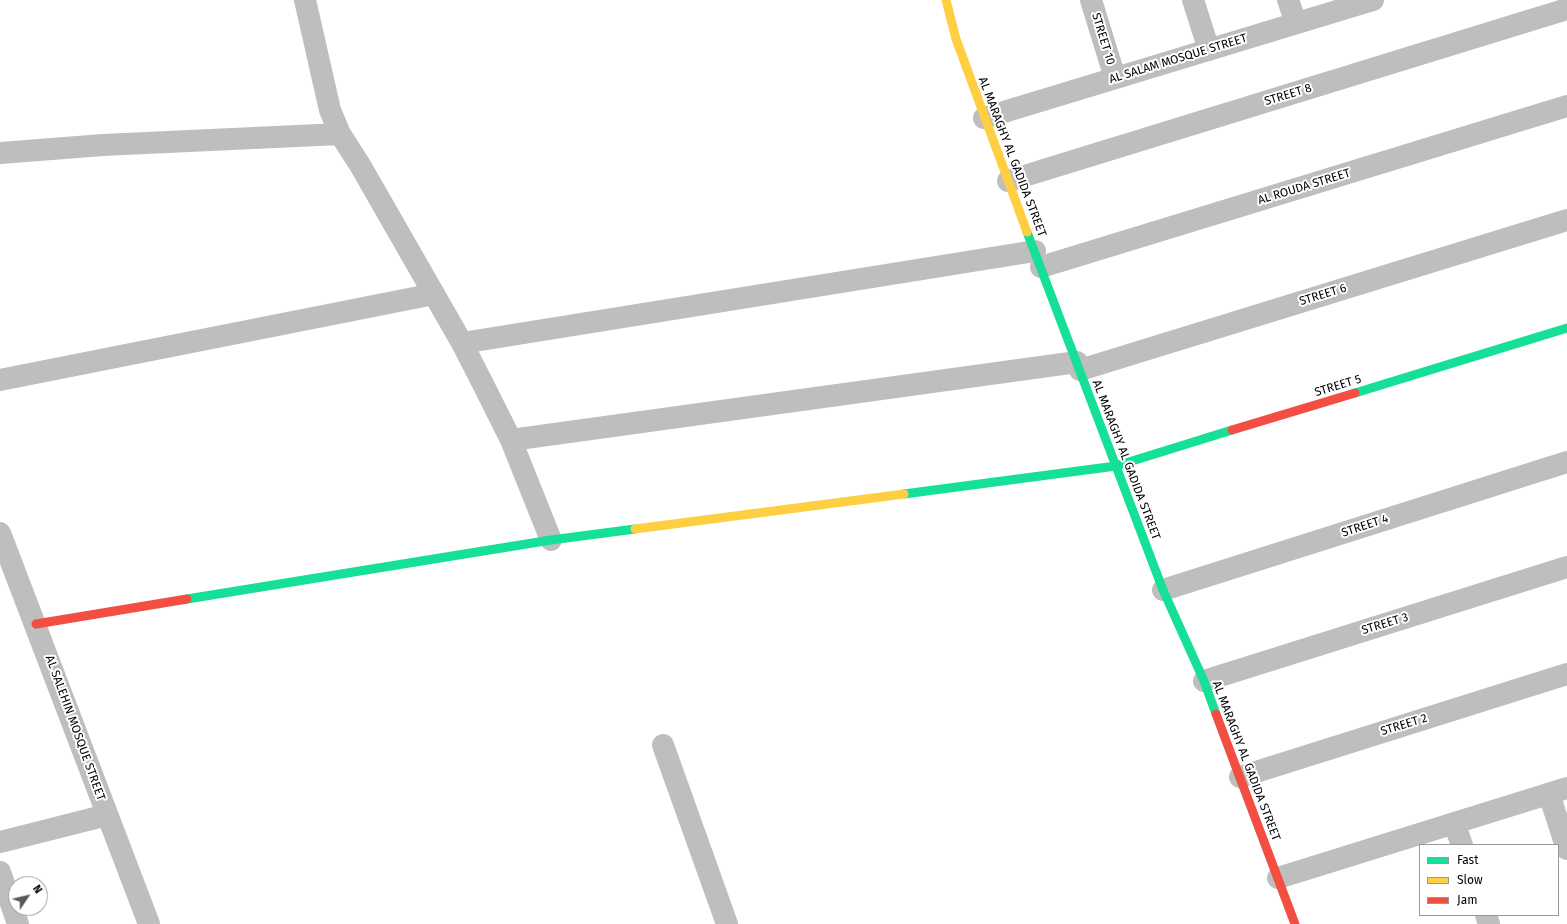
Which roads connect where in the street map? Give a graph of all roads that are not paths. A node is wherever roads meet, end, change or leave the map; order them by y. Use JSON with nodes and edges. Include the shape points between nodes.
{"nodes":[{"id":1,"x":305,"y":0,"type":"edge"},
{"id":2,"x":946,"y":0,"type":"edge"},
{"id":3,"x":1091,"y":0,"type":"edge"},
{"id":4,"x":1193,"y":0,"type":"edge"},
{"id":5,"x":1288,"y":0,"type":"edge"},
{"id":6,"x":1373,"y":0,"type":"edge"},
{"id":7,"x":1567,"y":9,"type":"edge"},
{"id":8,"x":1296,"y":23,"type":"junction"},
{"id":9,"x":1209,"y":50,"type":"junction"},
{"id":10,"x":1115,"y":78,"type":"junction"},
{"id":11,"x":1567,"y":106,"type":"edge"},
{"id":12,"x":984,"y":118,"type":"junction"},
{"id":13,"x":340,"y":134,"type":"junction"},
{"id":14,"x":0,"y":153,"type":"edge"},
{"id":15,"x":1008,"y":181,"type":"junction"},
{"id":16,"x":1567,"y":220,"type":"edge"},
{"id":17,"x":1038,"y":259,"type":"junction"},
{"id":18,"x":434,"y":294,"type":"junction"},
{"id":19,"x":1567,"y":328,"type":"edge"},
{"id":20,"x":462,"y":343,"type":"junction"},
{"id":21,"x":1078,"y":366,"type":"junction"},
{"id":22,"x":0,"y":380,"type":"edge"},
{"id":23,"x":511,"y":440,"type":"junction"},
{"id":24,"x":1567,"y":462,"type":"edge"},
{"id":25,"x":1116,"y":466,"type":"junction"},
{"id":26,"x":0,"y":533,"type":"edge"},
{"id":27,"x":551,"y":540,"type":"junction"},
{"id":28,"x":1567,"y":567,"type":"edge"},
{"id":29,"x":1163,"y":590,"type":"junction"},
{"id":30,"x":36,"y":624,"type":"junction"},
{"id":31,"x":1567,"y":674,"type":"edge"},
{"id":32,"x":1204,"y":681,"type":"junction"},
{"id":33,"x":663,"y":744,"type":"dead end"},
{"id":34,"x":1240,"y":777,"type":"junction"},
{"id":35,"x":1558,"y":791,"type":"edge"},
{"id":36,"x":107,"y":815,"type":"junction"},
{"id":37,"x":1454,"y":823,"type":"junction"},
{"id":38,"x":0,"y":842,"type":"edge"},
{"id":39,"x":1462,"y":844,"type":"edge"},
{"id":40,"x":1567,"y":850,"type":"edge"},
{"id":41,"x":0,"y":872,"type":"edge"},
{"id":42,"x":1278,"y":878,"type":"junction"},
{"id":43,"x":18,"y":924,"type":"edge"},
{"id":44,"x":149,"y":924,"type":"edge"},
{"id":45,"x":727,"y":924,"type":"edge"},
{"id":46,"x":1295,"y":924,"type":"edge"}],
"edges":[{"from":1,"to":13,"type":"street","via":[[330,110]]},
{"from":2,"to":12,"type":"street","name":"AL MARAGHY AL GADIDA STREET","via":[[956,39]]},
{"from":3,"to":10,"type":"street","name":"STREET 10"},
{"from":4,"to":9,"type":"street"},
{"from":5,"to":8,"type":"street"},
{"from":6,"to":8,"type":"street","name":"AL SALAM MOSQUE STREET"},
{"from":7,"to":15,"type":"street","name":"STREET 8"},
{"from":8,"to":9,"type":"street","name":"AL SALAM MOSQUE STREET"},
{"from":9,"to":10,"type":"street","name":"AL SALAM MOSQUE STREET"},
{"from":10,"to":12,"type":"street","name":"AL SALAM MOSQUE STREET"},
{"from":11,"to":17,"type":"street","name":"AL ROUDA STREET"},
{"from":12,"to":15,"type":"street","name":"AL MARAGHY AL GADIDA STREET"},
{"from":13,"to":14,"type":"street","via":[[103,145]]},
{"from":13,"to":18,"type":"street"},
{"from":15,"to":17,"type":"street","name":"AL MARAGHY AL GADIDA STREET"},
{"from":16,"to":21,"type":"street","name":"STREET 6"},
{"from":17,"to":20,"type":"street","name":"AL ROUDA STREET"},
{"from":17,"to":21,"type":"street","name":"AL MARAGHY AL GADIDA STREET"},
{"from":18,"to":20,"type":"street"},
{"from":18,"to":22,"type":"street"},
{"from":19,"to":25,"type":"street","name":"STREET 5"},
{"from":20,"to":23,"type":"street"},
{"from":21,"to":23,"type":"street","name":"STREET 6"},
{"from":21,"to":25,"type":"street","name":"AL MARAGHY AL GADIDA STREET"},
{"from":23,"to":27,"type":"street"},
{"from":24,"to":29,"type":"street","name":"STREET 4"},
{"from":25,"to":27,"type":"street","name":"STREET 5"},
{"from":25,"to":29,"type":"street","name":"AL MARAGHY AL GADIDA STREET"},
{"from":26,"to":30,"type":"street","name":"AL SALEHIN MOSQUE STREET"},
{"from":27,"to":30,"type":"street","name":"STREET 5"},
{"from":28,"to":32,"type":"street","name":"STREET 3"},
{"from":29,"to":32,"type":"street","name":"AL MARAGHY AL GADIDA STREET"},
{"from":30,"to":36,"type":"street","name":"AL SALEHIN MOSQUE STREET"},
{"from":31,"to":34,"type":"street","name":"STREET 2"},
{"from":32,"to":34,"type":"street","name":"AL MARAGHY AL GADIDA STREET"},
{"from":33,"to":45,"type":"street"},
{"from":34,"to":42,"type":"street","name":"AL MARAGHY AL GADIDA STREET"},
{"from":35,"to":37,"type":"street"},
{"from":35,"to":40,"type":"street"},
{"from":36,"to":38,"type":"street"},
{"from":36,"to":44,"type":"street","name":"AL SALEHIN MOSQUE STREET"},
{"from":37,"to":39,"type":"street"},
{"from":37,"to":42,"type":"street"},
{"from":41,"to":43,"type":"street"},
{"from":42,"to":46,"type":"street","name":"AL MARAGHY AL GADIDA STREET"}]}
